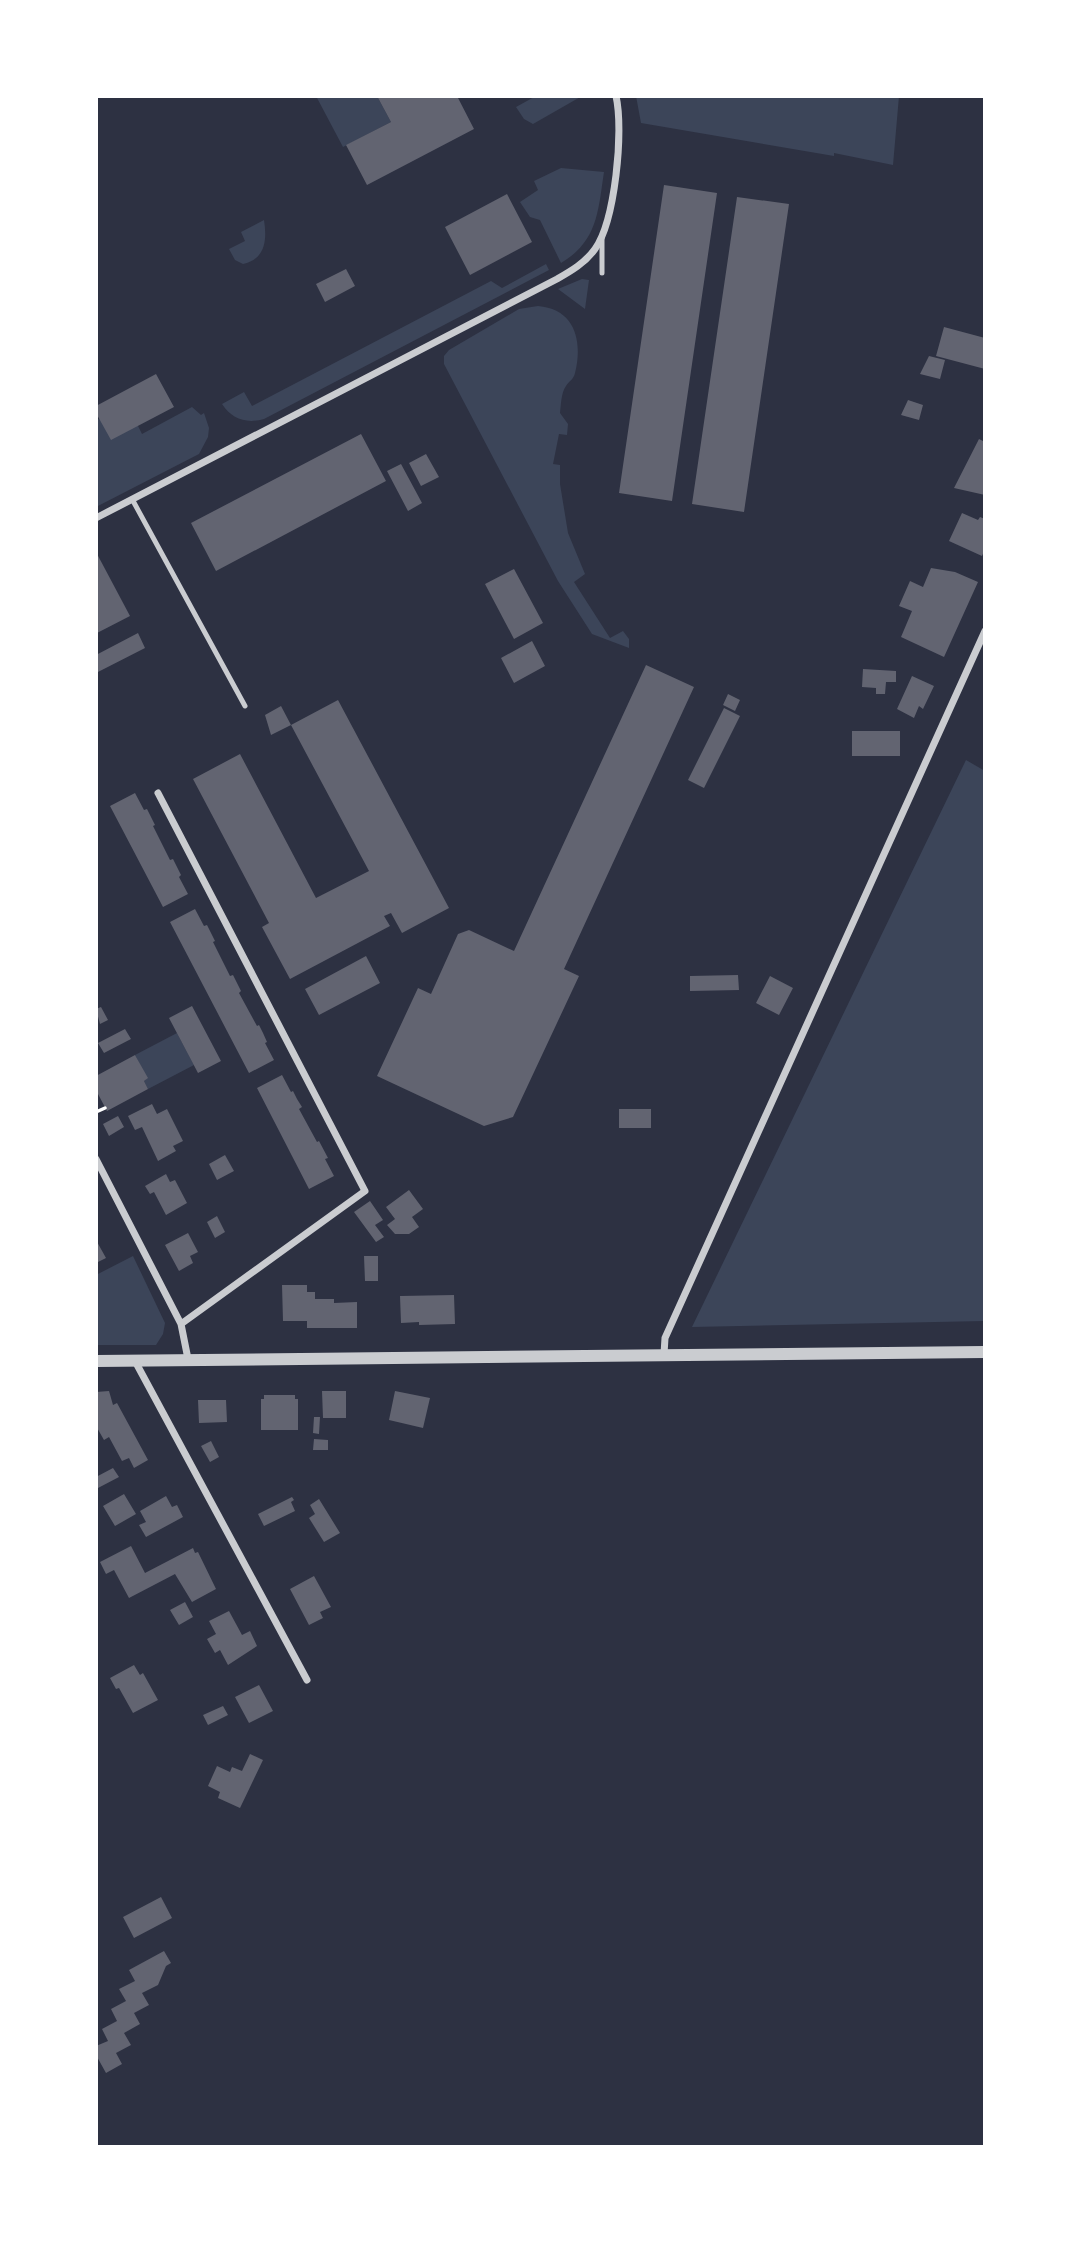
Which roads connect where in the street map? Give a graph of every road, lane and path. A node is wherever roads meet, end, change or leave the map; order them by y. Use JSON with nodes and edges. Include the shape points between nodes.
{"nodes":[{"id":1,"x":617,"y":96,"type":"edge"},
{"id":2,"x":603,"y":236,"type":"junction"},
{"id":3,"x":602,"y":273,"type":"dead end"},
{"id":4,"x":132,"y":499,"type":"junction"},
{"id":5,"x":96,"y":518,"type":"edge"},
{"id":6,"x":985,"y":631,"type":"edge"},
{"id":7,"x":245,"y":706,"type":"dead end"},
{"id":8,"x":158,"y":793,"type":"dead end"},
{"id":9,"x":105,"y":1108,"type":"dead end"},
{"id":10,"x":96,"y":1112,"type":"edge"},
{"id":11,"x":96,"y":1159,"type":"edge"},
{"id":12,"x":181,"y":1324,"type":"junction"},
{"id":13,"x":985,"y":1352,"type":"edge"},
{"id":14,"x":664,"y":1354,"type":"junction"},
{"id":15,"x":188,"y":1359,"type":"junction"},
{"id":16,"x":134,"y":1360,"type":"junction"},
{"id":17,"x":96,"y":1361,"type":"edge"},
{"id":18,"x":307,"y":1681,"type":"dead end"}],
"edges":[{"from":1,"to":2,"type":"street","via":[[619,141]]},
{"from":2,"to":3,"type":"lane"},
{"from":2,"to":4,"type":"street","via":[[572,270]]},
{"from":4,"to":5,"type":"street"},
{"from":4,"to":7,"type":"lane"},
{"from":6,"to":14,"type":"street","via":[[665,1338]]},
{"from":8,"to":12,"type":"street","via":[[365,1191]]},
{"from":9,"to":10,"type":"path"},
{"from":11,"to":12,"type":"street"},
{"from":12,"to":15,"type":"street"},
{"from":13,"to":14,"type":"street"},
{"from":14,"to":15,"type":"street"},
{"from":15,"to":16,"type":"street"},
{"from":16,"to":17,"type":"street"},
{"from":16,"to":18,"type":"street"}]}
